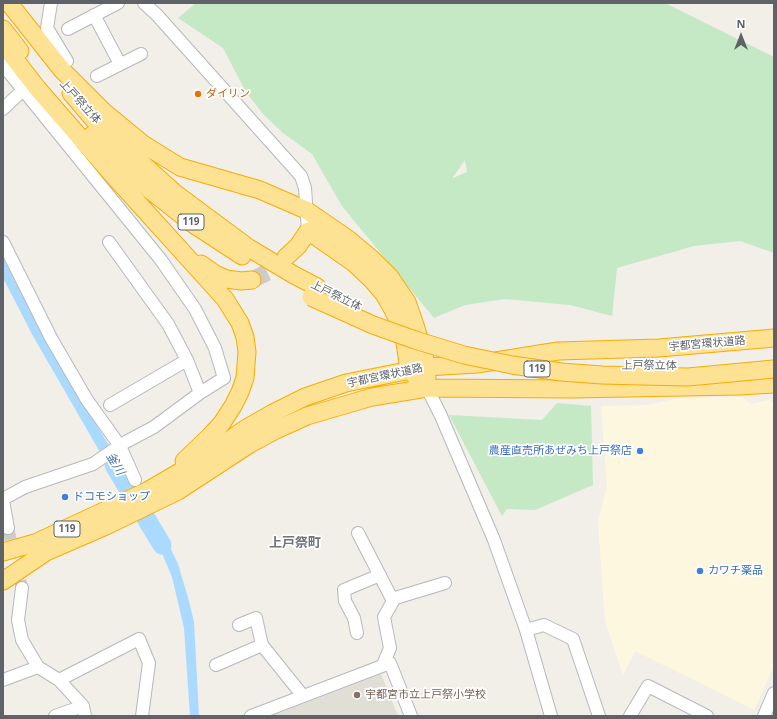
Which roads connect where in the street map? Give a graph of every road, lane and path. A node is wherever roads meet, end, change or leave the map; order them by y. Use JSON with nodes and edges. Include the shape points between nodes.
{"nodes":[{"id":1,"x":8,"y":3,"type":"edge"},
{"id":2,"x":51,"y":3,"type":"edge"},
{"id":3,"x":118,"y":3,"type":"edge"},
{"id":4,"x":144,"y":3,"type":"edge"},
{"id":5,"x":3,"y":4,"type":"edge"},
{"id":6,"x":94,"y":15,"type":"junction"},
{"id":7,"x":3,"y":29,"type":"edge"},
{"id":8,"x":68,"y":29,"type":"dead end"},
{"id":9,"x":3,"y":44,"type":"edge"},
{"id":10,"x":141,"y":54,"type":"dead end"},
{"id":11,"x":68,"y":61,"type":"dead end"},
{"id":12,"x":120,"y":64,"type":"junction"},
{"id":13,"x":3,"y":65,"type":"edge"},
{"id":14,"x":97,"y":76,"type":"dead end"},
{"id":15,"x":23,"y":90,"type":"junction"},
{"id":16,"x":3,"y":109,"type":"edge"},
{"id":17,"x":90,"y":123,"type":"junction"},
{"id":18,"x":306,"y":210,"type":"junction"},
{"id":19,"x":162,"y":230,"type":"junction"},
{"id":20,"x":308,"y":231,"type":"junction"},
{"id":21,"x":3,"y":242,"type":"edge"},
{"id":22,"x":108,"y":242,"type":"dead end"},
{"id":23,"x":286,"y":257,"type":"tunnel mouth"},
{"id":24,"x":252,"y":280,"type":"tunnel mouth"},
{"id":25,"x":314,"y":292,"type":"junction"},
{"id":26,"x":774,"y":338,"type":"edge"},
{"id":27,"x":774,"y":359,"type":"edge"},
{"id":28,"x":187,"y":360,"type":"junction"},
{"id":29,"x":426,"y":367,"type":"junction"},
{"id":30,"x":408,"y":369,"type":"junction"},
{"id":31,"x":774,"y":370,"type":"edge"},
{"id":32,"x":774,"y":384,"type":"edge"},
{"id":33,"x":427,"y":388,"type":"junction"},
{"id":34,"x":200,"y":393,"type":"junction"},
{"id":35,"x":110,"y":405,"type":"dead end"},
{"id":36,"x":120,"y":446,"type":"junction"},
{"id":37,"x":146,"y":492,"type":"junction"},
{"id":38,"x":3,"y":500,"type":"edge"},
{"id":39,"x":8,"y":528,"type":"tunnel mouth"},
{"id":40,"x":358,"y":533,"type":"dead end"},
{"id":41,"x":40,"y":548,"type":"junction"},
{"id":42,"x":3,"y":552,"type":"edge"},
{"id":43,"x":380,"y":575,"type":"junction"},
{"id":44,"x":3,"y":581,"type":"edge"},
{"id":45,"x":445,"y":582,"type":"dead end"},
{"id":46,"x":22,"y":588,"type":"tunnel mouth"},
{"id":47,"x":392,"y":599,"type":"junction"},
{"id":48,"x":239,"y":625,"type":"dead end"},
{"id":49,"x":526,"y":630,"type":"junction"},
{"id":50,"x":357,"y":633,"type":"dead end"},
{"id":51,"x":262,"y":645,"type":"junction"},
{"id":52,"x":216,"y":665,"type":"dead end"},
{"id":53,"x":383,"y":666,"type":"junction"},
{"id":54,"x":38,"y":667,"type":"junction"},
{"id":55,"x":3,"y":680,"type":"edge"},
{"id":56,"x":59,"y":680,"type":"junction"},
{"id":57,"x":774,"y":693,"type":"edge"},
{"id":58,"x":303,"y":696,"type":"junction"},
{"id":59,"x":84,"y":711,"type":"edge"},
{"id":60,"x":704,"y":715,"type":"edge"},
{"id":61,"x":55,"y":716,"type":"edge"},
{"id":62,"x":142,"y":716,"type":"edge"},
{"id":63,"x":251,"y":716,"type":"edge"},
{"id":64,"x":411,"y":716,"type":"edge"},
{"id":65,"x":551,"y":716,"type":"edge"},
{"id":66,"x":599,"y":716,"type":"edge"},
{"id":67,"x":630,"y":716,"type":"edge"},
{"id":68,"x":764,"y":716,"type":"edge"}],
"edges":[{"from":1,"to":17,"type":"highway","number":"119","via":[[62,70]]},
{"from":2,"to":11,"type":"street","via":[[47,28]]},
{"from":3,"to":6,"type":"street"},
{"from":4,"to":18,"type":"street","via":[[301,176],[305,188]]},
{"from":5,"to":17,"type":"highway","name":"上戸祭立体","number":"119"},
{"from":6,"to":8,"type":"street"},
{"from":6,"to":12,"type":"street"},
{"from":7,"to":17,"type":"highway","name":"上戸祭立体","number":"119","via":[[45,83]]},
{"from":9,"to":17,"type":"highway","number":"119","via":[[38,89]]},
{"from":10,"to":12,"type":"street"},
{"from":12,"to":14,"type":"street"},
{"from":13,"to":15,"type":"street"},
{"from":15,"to":16,"type":"street"},
{"from":15,"to":34,"type":"street","via":[[161,260],[195,310],[215,348],[224,378]]},
{"from":17,"to":18,"type":"highway","number":"119","via":[[143,144],[180,167],[260,190]]},
{"from":17,"to":19,"type":"highway","number":"119"},
{"from":17,"to":25,"type":"highway","name":"上戸祭立体","number":"119","via":[[120,163],[193,224],[280,280]]},
{"from":18,"to":20,"type":"street"},
{"from":18,"to":29,"type":"highway","number":"119","via":[[348,239],[390,277],[407,302]]},
{"from":19,"to":24,"type":"highway","number":"119","via":[[198,262],[216,274],[227,279]]},
{"from":19,"to":37,"type":"highway","number":"119","via":[[233,310],[245,337],[247,365],[240,392],[222,423],[185,460]]},
{"from":20,"to":23,"type":"highway","via":[[298,246]]},
{"from":20,"to":30,"type":"highway","via":[[354,263],[384,294],[399,322]]},
{"from":21,"to":36,"type":"street","via":[[52,338],[88,400]]},
{"from":22,"to":28,"type":"street","via":[[168,324]]},
{"from":25,"to":27,"type":"highway","name":"上戸祭立体","number":"119","via":[[340,299],[427,334],[508,354],[571,363],[629,366],[703,366]]},
{"from":25,"to":31,"type":"highway","name":"上戸祭立体","number":"119","bridge":true,"via":[[373,325],[464,355],[512,365],[602,375],[688,377]]},
{"from":26,"to":29,"type":"highway","name":"宇都宮環状道路","number":"119","via":[[659,348],[558,351],[477,364]]},
{"from":28,"to":34,"type":"street"},
{"from":28,"to":35,"type":"street"},
{"from":29,"to":30,"type":"highway","name":"宇都宮環状道路","number":"119"},
{"from":29,"to":33,"type":"highway"},
{"from":30,"to":33,"type":"highway"},
{"from":30,"to":37,"type":"highway","name":"宇都宮環状道路","number":"119","via":[[346,383],[273,413]]},
{"from":32,"to":33,"type":"highway","name":"宇都宮環状道路","number":"119","via":[[572,389]]},
{"from":33,"to":37,"type":"highway","name":"宇都宮環状道路","number":"119","via":[[372,397],[307,416],[250,444],[178,491]]},
{"from":33,"to":49,"type":"street","via":[[442,416],[494,540]]},
{"from":34,"to":36,"type":"street","via":[[154,427]]},
{"from":36,"to":37,"type":"street"},
{"from":36,"to":38,"type":"street","via":[[93,464],[25,488]]},
{"from":37,"to":41,"type":"highway","name":"宇都宮環状道路","number":"119","via":[[102,520]]},
{"from":38,"to":39,"type":"street"},
{"from":40,"to":43,"type":"street"},
{"from":41,"to":42,"type":"highway","number":"119"},
{"from":41,"to":44,"type":"highway","number":"119"},
{"from":43,"to":47,"type":"street"},
{"from":43,"to":50,"type":"street","via":[[344,590],[345,601],[354,618]]},
{"from":45,"to":47,"type":"street"},
{"from":46,"to":54,"type":"street","via":[[18,620],[20,633]]},
{"from":47,"to":53,"type":"street","via":[[384,617],[390,648]]},
{"from":48,"to":51,"type":"street","via":[[256,618]]},
{"from":49,"to":65,"type":"street"},
{"from":49,"to":66,"type":"street","via":[[544,625],[573,639]]},
{"from":51,"to":52,"type":"street"},
{"from":51,"to":58,"type":"street"},
{"from":53,"to":58,"type":"street"},
{"from":53,"to":64,"type":"street","via":[[390,663]]},
{"from":54,"to":55,"type":"street"},
{"from":54,"to":56,"type":"street"},
{"from":56,"to":59,"type":"street"},
{"from":56,"to":62,"type":"street","via":[[139,639],[149,663]]},
{"from":57,"to":68,"type":"street"},
{"from":58,"to":63,"type":"street"},
{"from":59,"to":61,"type":"street"},
{"from":60,"to":67,"type":"street","via":[[648,686]]}]}
